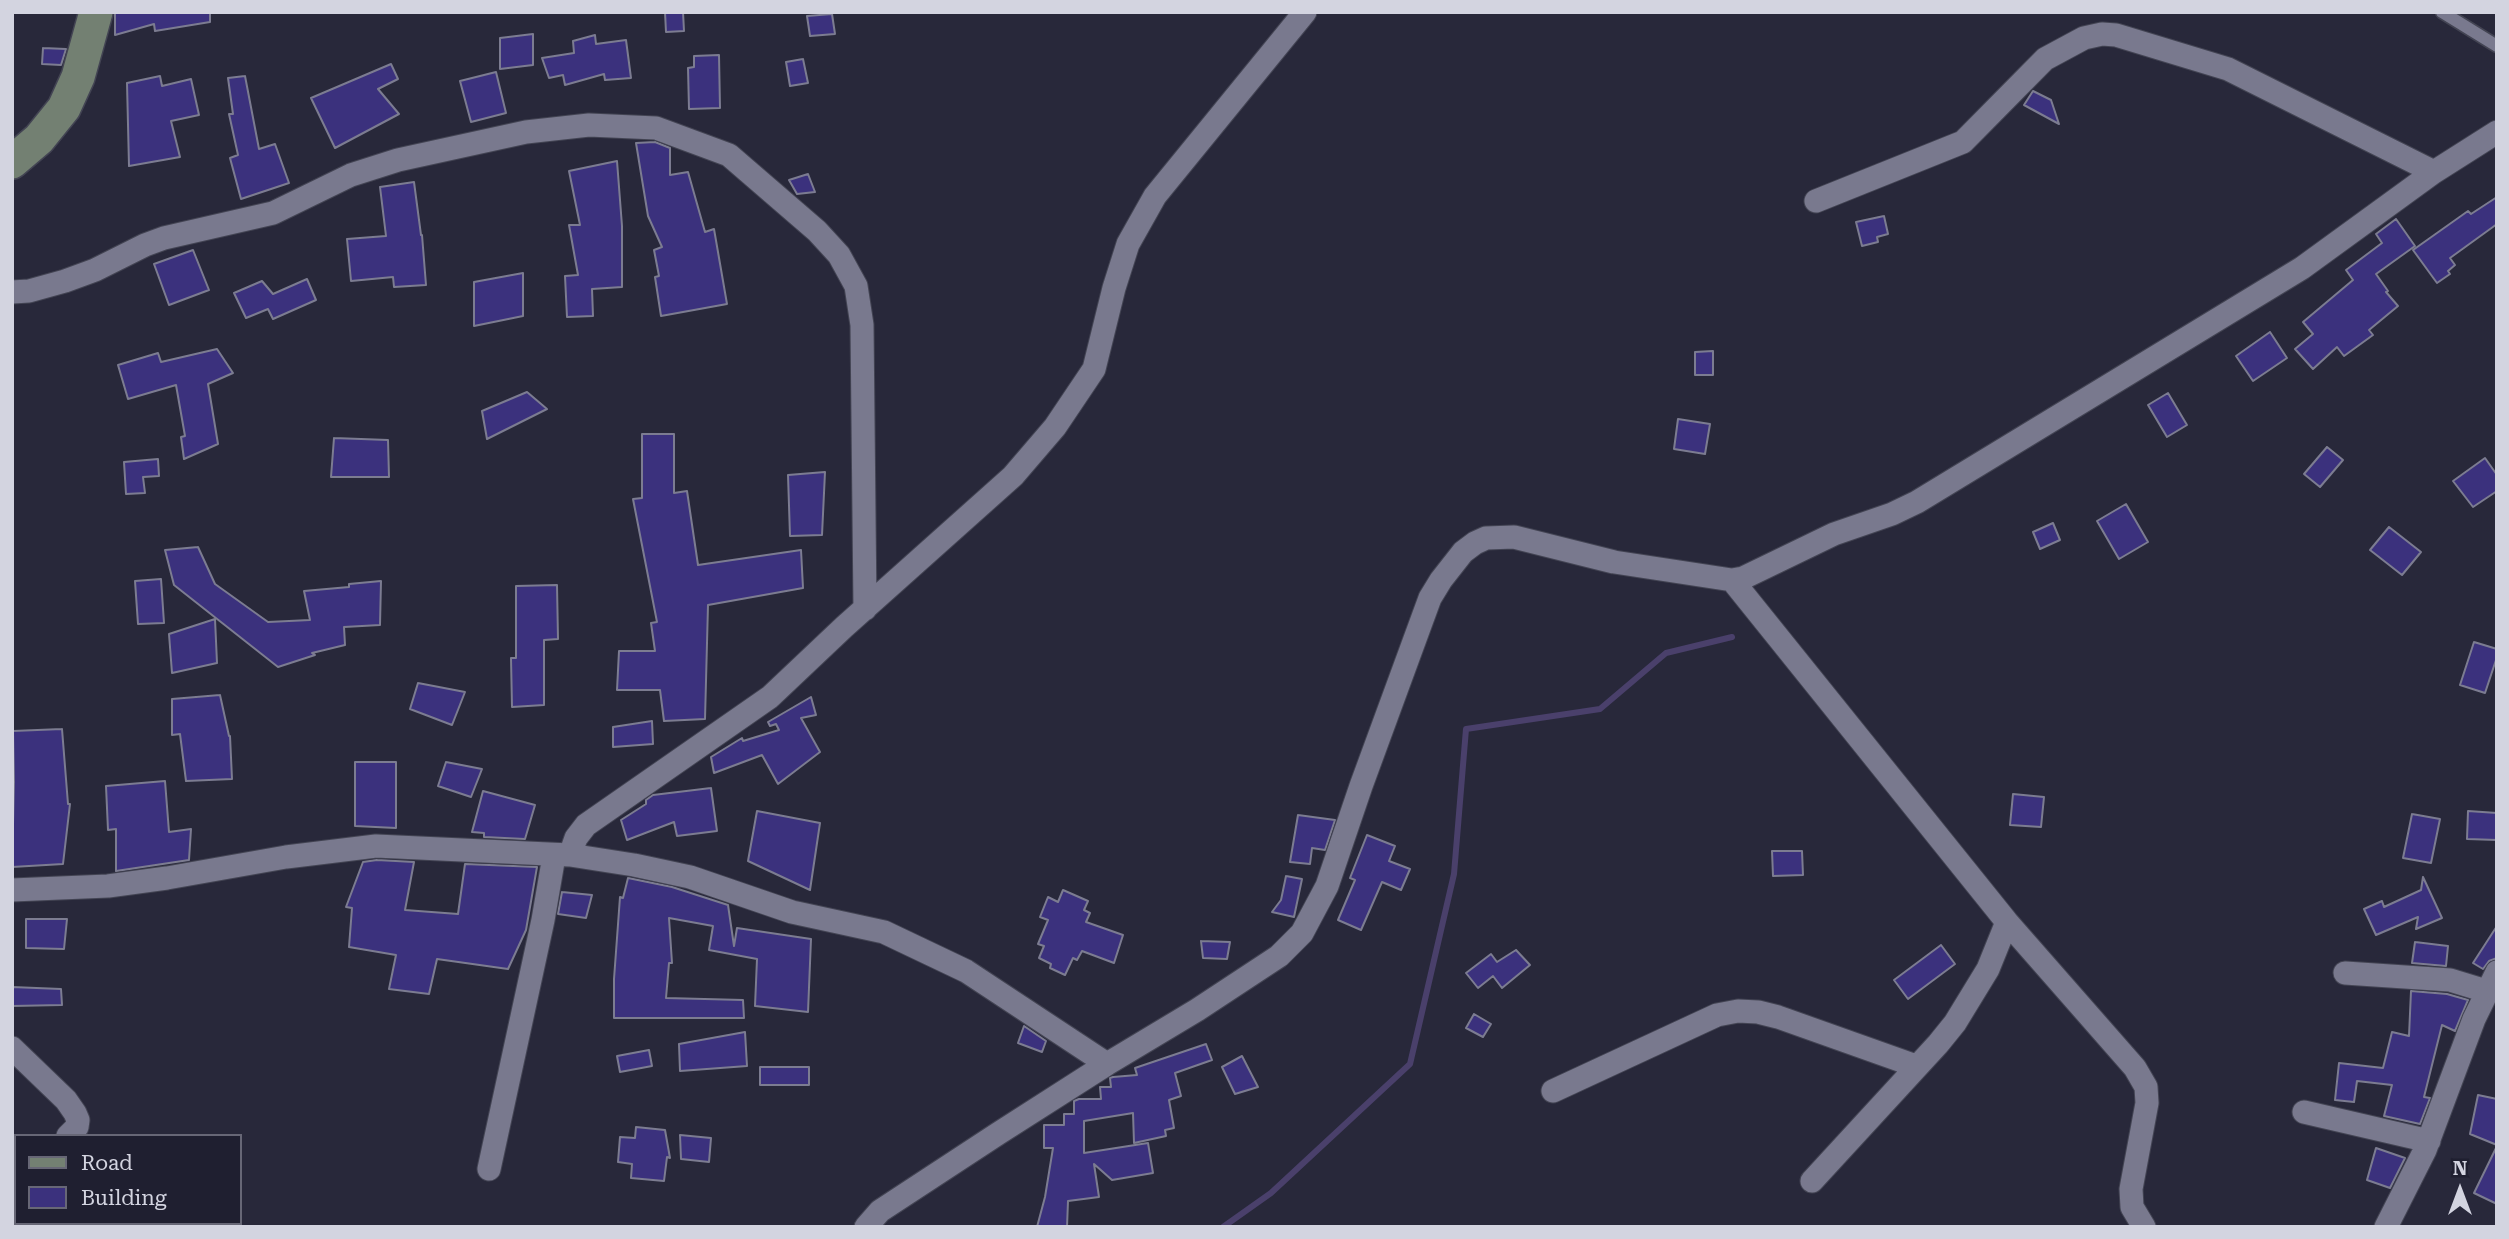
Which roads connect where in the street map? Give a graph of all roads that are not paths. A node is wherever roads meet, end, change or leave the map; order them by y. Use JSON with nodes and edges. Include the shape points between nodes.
{"nodes":[{"id":1,"x":96,"y":12,"type":"edge"},
{"id":2,"x":1305,"y":12,"type":"edge"},
{"id":3,"x":2442,"y":12,"type":"edge"},
{"id":4,"x":2497,"y":46,"type":"edge"},
{"id":5,"x":2497,"y":132,"type":"edge"},
{"id":6,"x":12,"y":162,"type":"edge"},
{"id":7,"x":2434,"y":172,"type":"junction"},
{"id":8,"x":1816,"y":201,"type":"dead end"},
{"id":9,"x":12,"y":292,"type":"edge"},
{"id":10,"x":1731,"y":580,"type":"junction"},
{"id":11,"x":865,"y":609,"type":"junction"},
{"id":12,"x":562,"y":855,"type":"junction"},
{"id":13,"x":14,"y":896,"type":"edge"},
{"id":14,"x":2007,"y":922,"type":"junction"},
{"id":15,"x":2345,"y":973,"type":"dead end"},
{"id":16,"x":2491,"y":982,"type":"edge"},
{"id":17,"x":12,"y":1048,"type":"edge"},
{"id":18,"x":1107,"y":1064,"type":"junction"},
{"id":19,"x":1916,"y":1066,"type":"junction"},
{"id":20,"x":1553,"y":1091,"type":"dead end"},
{"id":21,"x":2304,"y":1112,"type":"dead end"},
{"id":22,"x":70,"y":1134,"type":"edge"},
{"id":23,"x":2429,"y":1141,"type":"junction"},
{"id":24,"x":489,"y":1169,"type":"dead end"},
{"id":25,"x":1812,"y":1181,"type":"dead end"},
{"id":26,"x":866,"y":1227,"type":"edge"},
{"id":27,"x":2144,"y":1227,"type":"edge"},
{"id":28,"x":2386,"y":1227,"type":"edge"}],
"edges":[{"from":1,"to":6,"type":"street","via":[[64,108]]},
{"from":2,"to":11,"type":"street","via":[[1155,196],[1128,244],[1094,369],[1055,427],[1013,476]]},
{"from":3,"to":4,"type":"lane"},
{"from":5,"to":7,"type":"street"},
{"from":7,"to":8,"type":"street","via":[[2228,69],[2102,34],[2084,38],[2045,59],[1963,142]]},
{"from":7,"to":10,"type":"street","via":[[2302,268],[1917,502]]},
{"from":9,"to":11,"type":"street","via":[[65,281],[164,238],[273,213],[351,175],[398,160],[526,132],[589,125],[656,128],[729,155],[817,231],[839,255],[856,286],[862,326]]},
{"from":10,"to":14,"type":"street"},
{"from":10,"to":18,"type":"street","via":[[1588,557],[1514,537],[1486,538],[1463,552],[1430,598],[1327,887],[1302,933],[1279,956]]},
{"from":11,"to":12,"type":"street","via":[[770,697],[586,825]]},
{"from":12,"to":13,"type":"street","via":[[376,846]]},
{"from":12,"to":18,"type":"street","via":[[690,877],[792,912],[884,932],[966,971]]},
{"from":12,"to":24,"type":"street"},
{"from":14,"to":19,"type":"street","via":[[1973,995]]},
{"from":14,"to":27,"type":"street","via":[[2135,1068],[2146,1087],[2131,1189],[2132,1207]]},
{"from":15,"to":16,"type":"street"},
{"from":16,"to":23,"type":"street"},
{"from":17,"to":22,"type":"street","via":[[75,1112],[77,1126]]},
{"from":18,"to":26,"type":"street","via":[[880,1211]]},
{"from":19,"to":20,"type":"street","via":[[1778,1017],[1738,1011],[1717,1015]]},
{"from":19,"to":25,"type":"street"},
{"from":21,"to":23,"type":"street"},
{"from":23,"to":28,"type":"street"}]}
